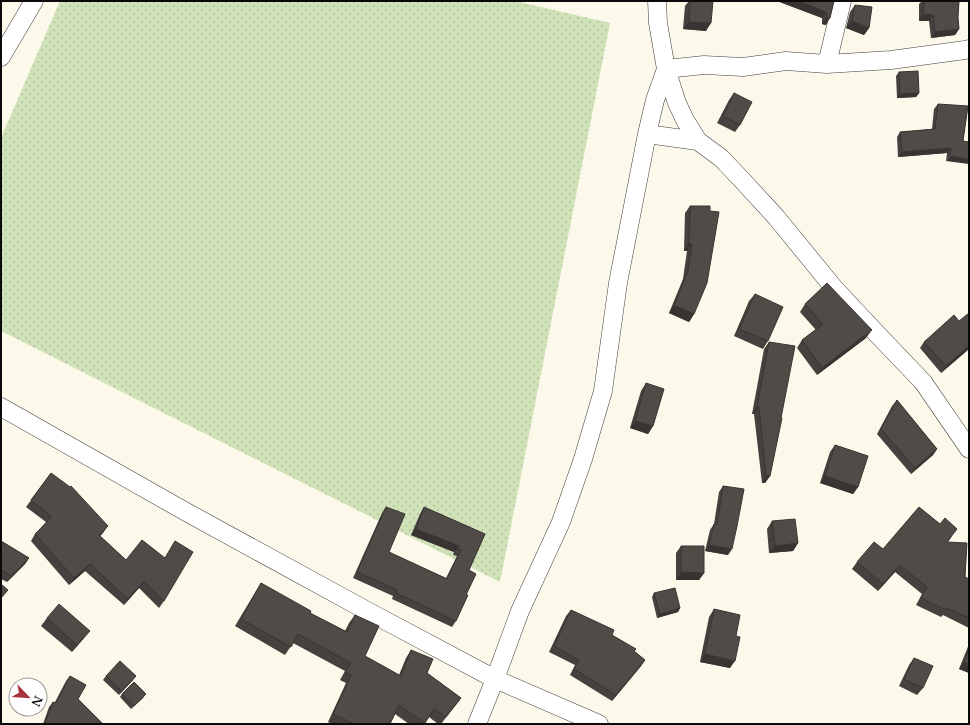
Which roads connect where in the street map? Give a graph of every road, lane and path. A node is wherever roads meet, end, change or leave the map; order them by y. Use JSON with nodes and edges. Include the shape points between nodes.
{"nodes":[{"id":1,"x":34,"y":1,"type":"edge"},
{"id":2,"x":657,"y":1,"type":"edge"},
{"id":3,"x":842,"y":1,"type":"edge"},
{"id":4,"x":969,"y":49,"type":"edge"},
{"id":5,"x":1,"y":57,"type":"edge"},
{"id":6,"x":827,"y":64,"type":"junction"},
{"id":7,"x":666,"y":69,"type":"junction"},
{"id":8,"x":647,"y":134,"type":"junction"},
{"id":9,"x":698,"y":141,"type":"junction"},
{"id":10,"x":1,"y":407,"type":"edge"},
{"id":11,"x":969,"y":449,"type":"edge"},
{"id":12,"x":495,"y":679,"type":"junction"},
{"id":13,"x":477,"y":724,"type":"edge"},
{"id":14,"x":599,"y":724,"type":"edge"}],
"edges":[{"from":1,"to":5,"type":"street"},
{"from":2,"to":7,"type":"street"},
{"from":3,"to":6,"type":"street"},
{"from":4,"to":6,"type":"street","via":[[891,60]]},
{"from":6,"to":7,"type":"street","via":[[786,61],[743,66],[704,65]]},
{"from":7,"to":8,"type":"street"},
{"from":7,"to":9,"type":"street","via":[[684,120]]},
{"from":8,"to":9,"type":"street"},
{"from":8,"to":12,"type":"street","via":[[618,283],[603,391],[561,522],[520,610]]},
{"from":9,"to":11,"type":"street","via":[[721,158],[742,180],[834,288],[923,382]]},
{"from":10,"to":12,"type":"street","via":[[364,610]]},
{"from":12,"to":13,"type":"street"},
{"from":12,"to":14,"type":"street"}]}
